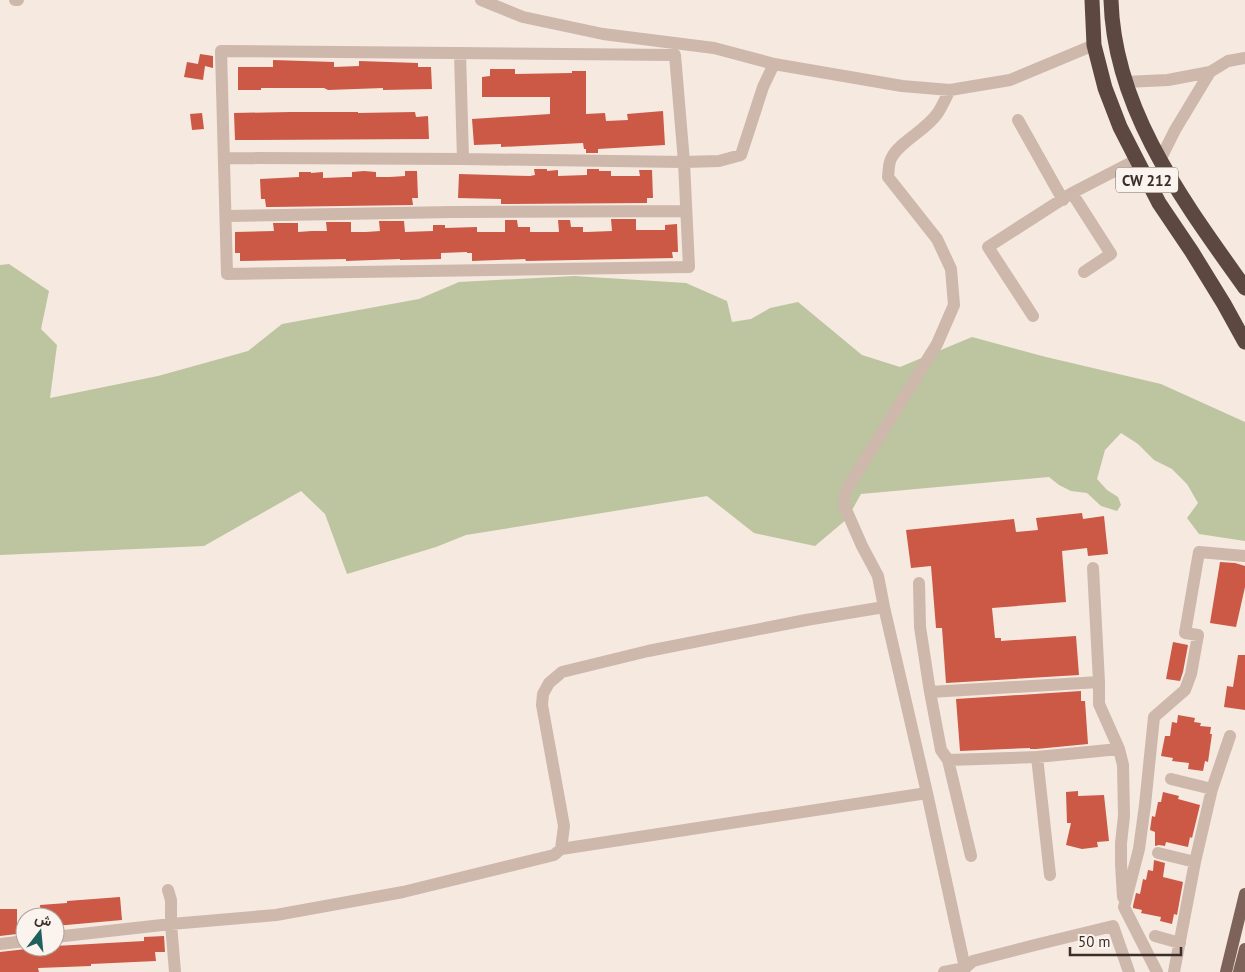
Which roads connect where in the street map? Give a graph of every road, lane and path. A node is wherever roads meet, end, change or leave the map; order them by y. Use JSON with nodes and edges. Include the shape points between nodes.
{"nodes":[{"id":1,"x":481,"y":0,"type":"edge"},
{"id":2,"x":1092,"y":0,"type":"edge"},
{"id":3,"x":1111,"y":0,"type":"edge"},
{"id":4,"x":1094,"y":45,"type":"junction"},
{"id":5,"x":460,"y":53,"type":"junction"},
{"id":6,"x":1245,"y":58,"type":"edge"},
{"id":7,"x":774,"y":64,"type":"junction"},
{"id":8,"x":1210,"y":72,"type":"junction"},
{"id":9,"x":1125,"y":82,"type":"junction"},
{"id":10,"x":950,"y":90,"type":"junction"},
{"id":11,"x":1018,"y":120,"type":"dead end"},
{"id":12,"x":225,"y":158,"type":"junction"},
{"id":13,"x":463,"y":159,"type":"junction"},
{"id":14,"x":1136,"y":160,"type":"junction"},
{"id":15,"x":1160,"y":160,"type":"junction"},
{"id":16,"x":684,"y":162,"type":"junction"},
{"id":17,"x":1068,"y":196,"type":"junction"},
{"id":18,"x":686,"y":211,"type":"junction"},
{"id":19,"x":226,"y":216,"type":"junction"},
{"id":20,"x":1084,"y":272,"type":"dead end"},
{"id":21,"x":1245,"y":288,"type":"edge"},
{"id":22,"x":1033,"y":316,"type":"dead end"},
{"id":23,"x":1245,"y":342,"type":"edge"},
{"id":24,"x":1245,"y":556,"type":"edge"},
{"id":25,"x":1093,"y":568,"type":"dead end"},
{"id":26,"x":918,"y":583,"type":"dead end"},
{"id":27,"x":884,"y":607,"type":"junction"},
{"id":28,"x":1099,"y":682,"type":"junction"},
{"id":29,"x":930,"y":692,"type":"junction"},
{"id":30,"x":1230,"y":736,"type":"dead end"},
{"id":31,"x":1119,"y":749,"type":"junction"},
{"id":32,"x":1037,"y":756,"type":"junction"},
{"id":33,"x":948,"y":760,"type":"junction"},
{"id":34,"x":1172,"y":780,"type":"dead end"},
{"id":35,"x":1212,"y":789,"type":"junction"},
{"id":36,"x":927,"y":792,"type":"junction"},
{"id":37,"x":561,"y":849,"type":"junction"},
{"id":38,"x":1158,"y":853,"type":"dead end"},
{"id":39,"x":971,"y":856,"type":"dead end"},
{"id":40,"x":1196,"y":862,"type":"junction"},
{"id":41,"x":1050,"y":875,"type":"dead end"},
{"id":42,"x":168,"y":890,"type":"dead end"},
{"id":43,"x":1245,"y":894,"type":"edge"},
{"id":44,"x":1124,"y":907,"type":"junction"},
{"id":45,"x":170,"y":924,"type":"junction"},
{"id":46,"x":65,"y":936,"type":"edge"},
{"id":47,"x":1155,"y":936,"type":"dead end"},
{"id":48,"x":15,"y":942,"type":"edge"},
{"id":49,"x":1180,"y":943,"type":"junction"},
{"id":50,"x":0,"y":944,"type":"edge"},
{"id":51,"x":1245,"y":949,"type":"edge"},
{"id":52,"x":965,"y":970,"type":"edge"},
{"id":53,"x":175,"y":972,"type":"edge"},
{"id":54,"x":944,"y":972,"type":"edge"},
{"id":55,"x":1129,"y":972,"type":"edge"},
{"id":56,"x":1157,"y":972,"type":"edge"},
{"id":57,"x":1174,"y":972,"type":"edge"},
{"id":58,"x":1226,"y":972,"type":"edge"},
{"id":59,"x":1239,"y":972,"type":"edge"}],
"edges":[{"from":1,"to":7,"type":"street","via":[[523,17],[586,31],[714,48]]},
{"from":2,"to":4,"type":"highway","number":"CW 212"},
{"from":3,"to":9,"type":"highway","number":"CW 212","via":[[1114,40]]},
{"from":4,"to":10,"type":"street","via":[[1010,80]]},
{"from":4,"to":14,"type":"highway","number":"CW 212","via":[[1105,88]]},
{"from":5,"to":12,"type":"street","via":[[221,51]]},
{"from":5,"to":13,"type":"street"},
{"from":5,"to":16,"type":"street","via":[[675,55]]},
{"from":6,"to":8,"type":"street","via":[[1228,61]]},
{"from":7,"to":10,"type":"street","via":[[902,86]]},
{"from":7,"to":16,"type":"street","via":[[762,87],[741,156],[719,161]]},
{"from":8,"to":9,"type":"street","via":[[1168,80]]},
{"from":8,"to":15,"type":"street"},
{"from":9,"to":15,"type":"highway","number":"CW 212"},
{"from":10,"to":27,"type":"street","via":[[937,114],[892,157],[888,177],[937,239],[951,269],[954,305],[937,344],[845,492],[844,505],[878,576]]},
{"from":11,"to":17,"type":"street"},
{"from":12,"to":13,"type":"street"},
{"from":12,"to":19,"type":"street"},
{"from":13,"to":16,"type":"street"},
{"from":14,"to":17,"type":"street"},
{"from":14,"to":23,"type":"highway","number":"CW 212"},
{"from":15,"to":21,"type":"highway","number":"CW 212"},
{"from":16,"to":18,"type":"street"},
{"from":17,"to":20,"type":"street","via":[[1111,254]]},
{"from":17,"to":22,"type":"street","via":[[988,247]]},
{"from":18,"to":19,"type":"street"},
{"from":18,"to":19,"type":"street","via":[[689,267],[227,274]]},
{"from":24,"to":44,"type":"street","via":[[1198,552],[1186,633],[1198,635],[1192,674],[1185,690],[1154,718],[1139,849]]},
{"from":25,"to":28,"type":"street"},
{"from":26,"to":29,"type":"street","via":[[920,627]]},
{"from":27,"to":36,"type":"street"},
{"from":27,"to":37,"type":"street","via":[[648,651],[562,672],[549,683],[542,705],[564,826]]},
{"from":28,"to":29,"type":"street"},
{"from":28,"to":31,"type":"street","via":[[1100,704]]},
{"from":29,"to":33,"type":"street","via":[[941,750]]},
{"from":30,"to":35,"type":"street"},
{"from":31,"to":32,"type":"street"},
{"from":31,"to":44,"type":"street","via":[[1124,778],[1120,864]]},
{"from":32,"to":33,"type":"street"},
{"from":32,"to":41,"type":"street"},
{"from":33,"to":39,"type":"street"},
{"from":34,"to":35,"type":"street"},
{"from":35,"to":40,"type":"street"},
{"from":36,"to":37,"type":"street"},
{"from":36,"to":52,"type":"street"},
{"from":37,"to":45,"type":"street","via":[[554,855],[403,892],[276,915]]},
{"from":38,"to":40,"type":"street"},
{"from":40,"to":49,"type":"street"},
{"from":42,"to":45,"type":"street"},
{"from":43,"to":58,"type":"main road"},
{"from":44,"to":56,"type":"street"},
{"from":45,"to":46,"type":"street"},
{"from":45,"to":53,"type":"street"},
{"from":47,"to":49,"type":"street"},
{"from":48,"to":50,"type":"street"},
{"from":49,"to":57,"type":"street"},
{"from":51,"to":59,"type":"main road"},
{"from":52,"to":54,"type":"street"},
{"from":52,"to":55,"type":"street","via":[[973,961],[1113,926]]}]}
